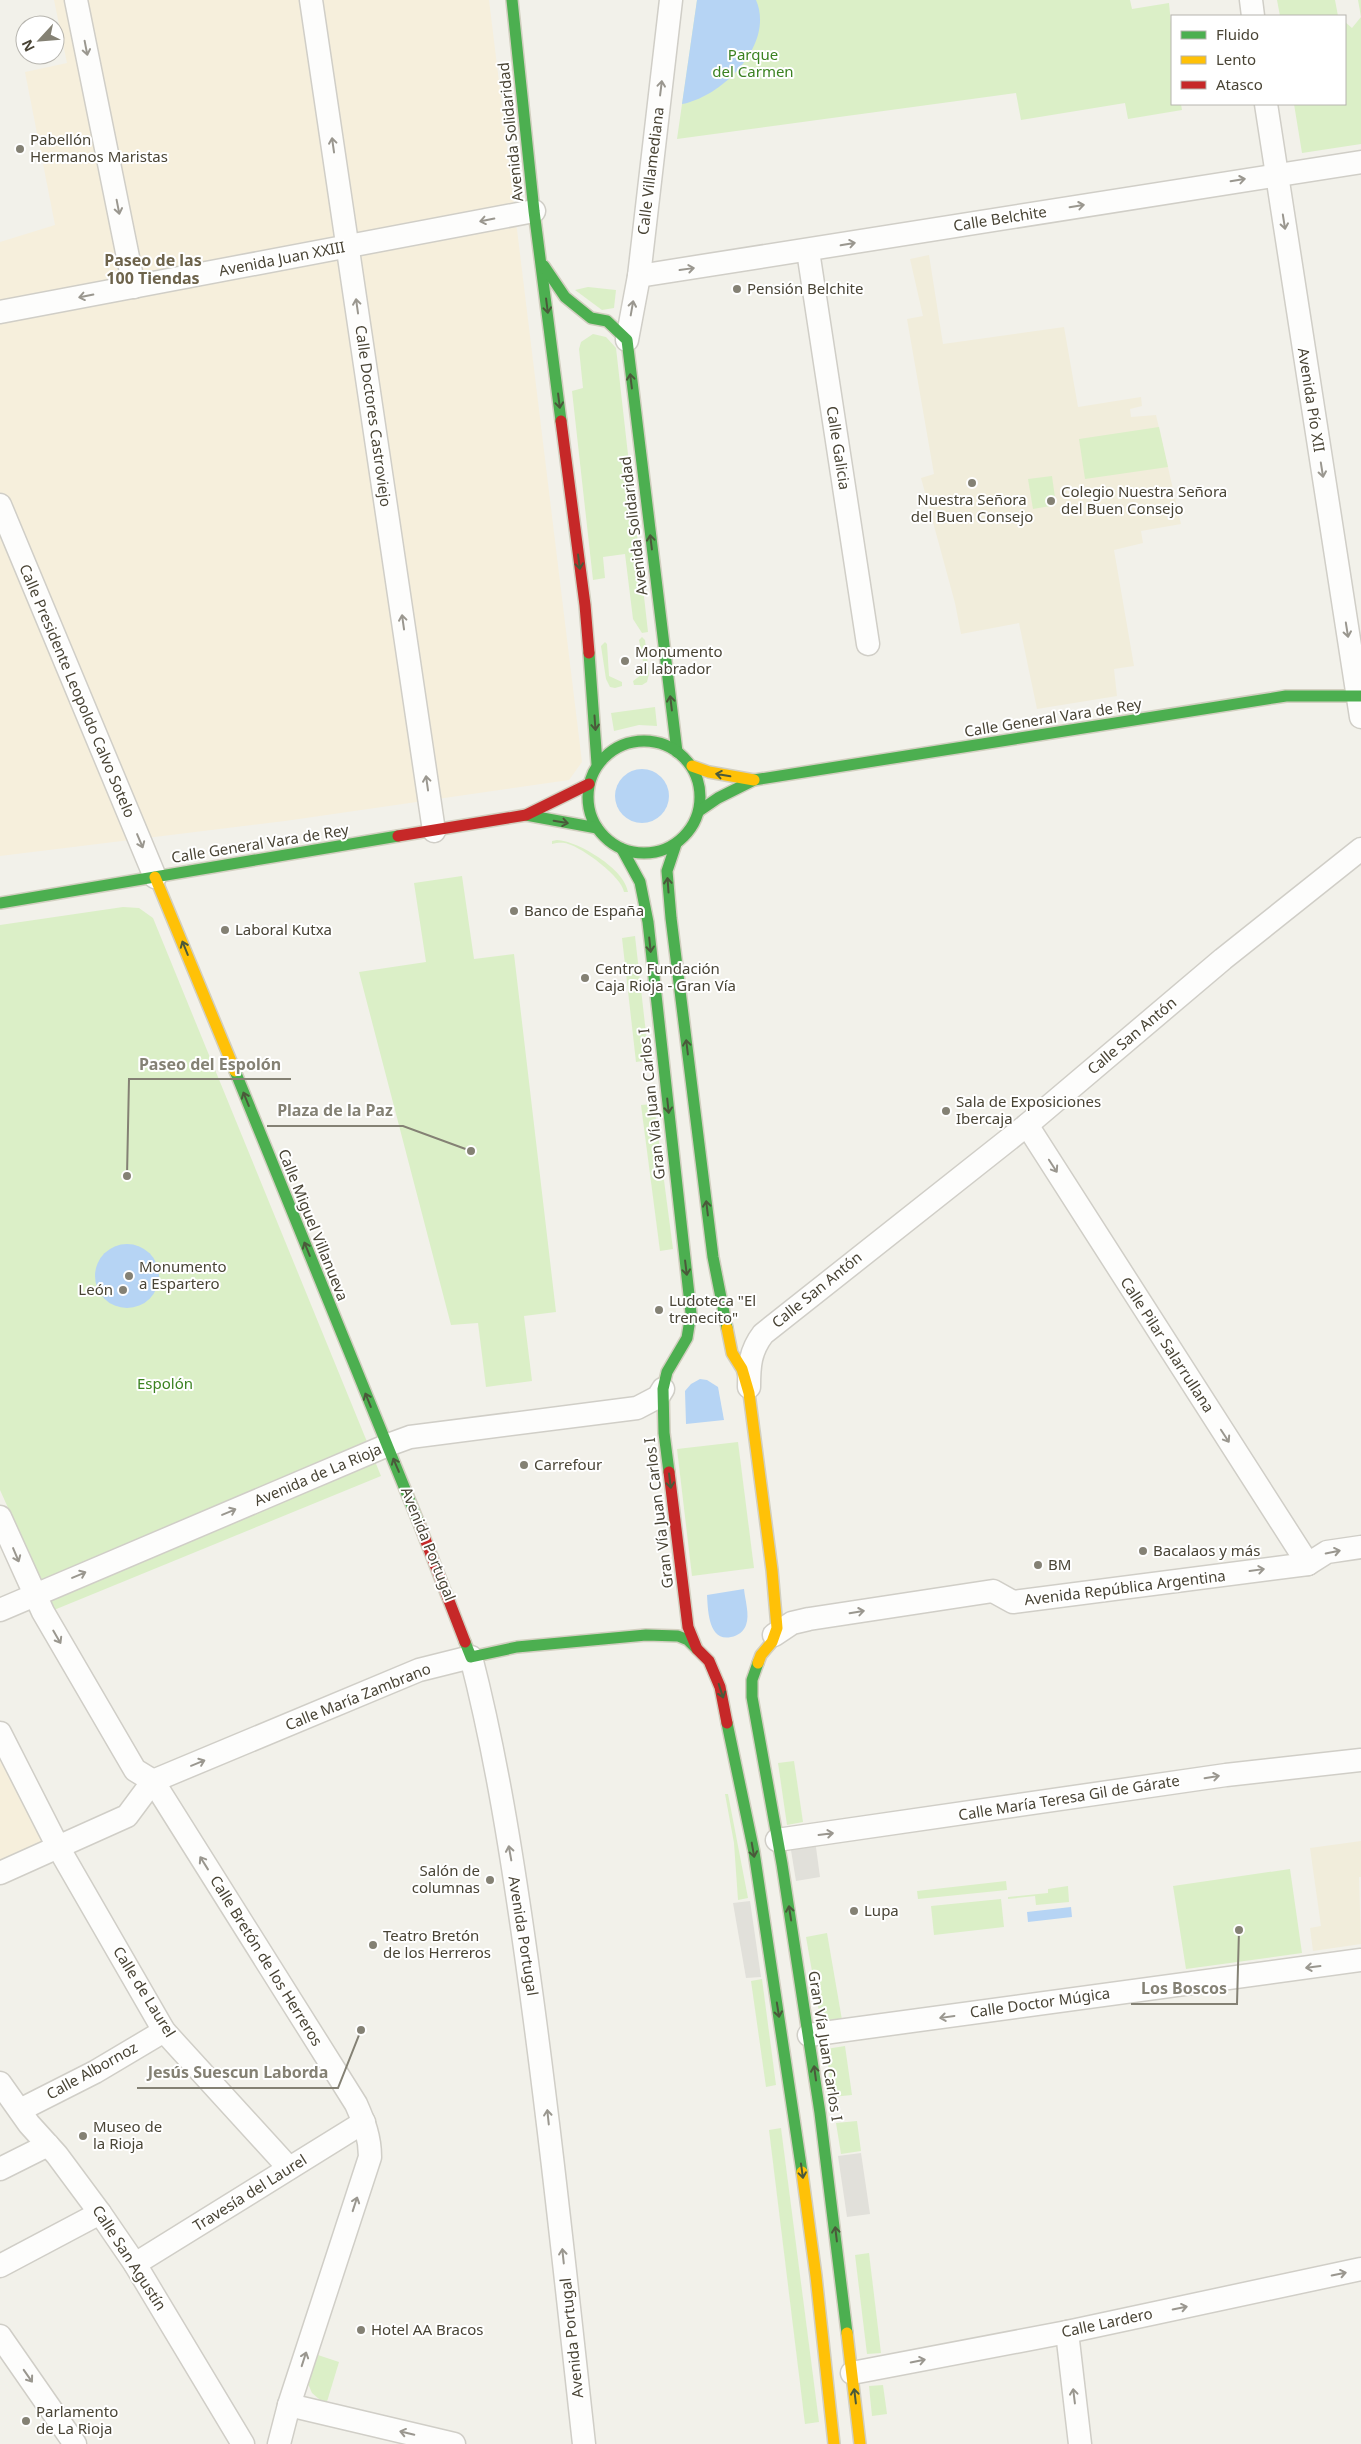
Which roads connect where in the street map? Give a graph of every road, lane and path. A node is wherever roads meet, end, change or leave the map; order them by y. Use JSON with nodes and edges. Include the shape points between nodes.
{"nodes":[{"id":1,"x":76,"y":0,"type":"edge"},
{"id":2,"x":311,"y":0,"type":"edge"},
{"id":3,"x":512,"y":0,"type":"edge"},
{"id":4,"x":671,"y":0,"type":"edge"},
{"id":5,"x":1251,"y":0,"type":"edge"},
{"id":6,"x":1253,"y":15,"type":"edge"},
{"id":7,"x":1266,"y":105,"type":"edge"},
{"id":8,"x":1361,"y":162,"type":"edge"},
{"id":9,"x":1277,"y":174,"type":"junction"},
{"id":10,"x":534,"y":211,"type":"junction"},
{"id":11,"x":348,"y":246,"type":"junction"},
{"id":12,"x":808,"y":251,"type":"junction"},
{"id":13,"x":541,"y":261,"type":"junction"},
{"id":14,"x":639,"y":276,"type":"junction"},
{"id":15,"x":134,"y":287,"type":"junction"},
{"id":16,"x":0,"y":312,"type":"edge"},
{"id":17,"x":563,"y":336,"type":"dead end"},
{"id":18,"x":626,"y":340,"type":"junction"},
{"id":19,"x":552,"y":352,"type":"junction"},
{"id":20,"x":0,"y":505,"type":"edge"},
{"id":21,"x":868,"y":644,"type":"dead end"},
{"id":22,"x":1360,"y":698,"type":"edge"},
{"id":23,"x":677,"y":752,"type":"junction"},
{"id":24,"x":597,"y":764,"type":"junction"},
{"id":25,"x":692,"y":766,"type":"junction"},
{"id":26,"x":754,"y":780,"type":"junction"},
{"id":27,"x":589,"y":784,"type":"junction"},
{"id":28,"x":699,"y":811,"type":"junction"},
{"id":29,"x":526,"y":815,"type":"junction"},
{"id":30,"x":597,"y":828,"type":"junction"},
{"id":31,"x":434,"y":831,"type":"junction"},
{"id":32,"x":676,"y":844,"type":"junction"},
{"id":33,"x":622,"y":849,"type":"junction"},
{"id":34,"x":1361,"y":849,"type":"edge"},
{"id":35,"x":155,"y":877,"type":"junction"},
{"id":36,"x":0,"y":903,"type":"edge"},
{"id":37,"x":1026,"y":1125,"type":"junction"},
{"id":38,"x":726,"y":1325,"type":"junction"},
{"id":39,"x":759,"y":1340,"type":"junction"},
{"id":40,"x":694,"y":1348,"type":"dead end"},
{"id":41,"x":724,"y":1350,"type":"junction"},
{"id":42,"x":676,"y":1358,"type":"junction"},
{"id":43,"x":662,"y":1389,"type":"junction"},
{"id":44,"x":749,"y":1393,"type":"junction"},
{"id":45,"x":616,"y":1411,"type":"junction"},
{"id":46,"x":664,"y":1433,"type":"junction"},
{"id":47,"x":388,"y":1445,"type":"junction"},
{"id":48,"x":0,"y":1516,"type":"edge"},
{"id":49,"x":1361,"y":1547,"type":"edge"},
{"id":50,"x":1308,"y":1564,"type":"junction"},
{"id":51,"x":34,"y":1594,"type":"junction"},
{"id":52,"x":0,"y":1610,"type":"edge"},
{"id":53,"x":686,"y":1614,"type":"junction"},
{"id":54,"x":662,"y":1636,"type":"junction"},
{"id":55,"x":774,"y":1636,"type":"junction"},
{"id":56,"x":697,"y":1649,"type":"junction"},
{"id":57,"x":761,"y":1655,"type":"junction"},
{"id":58,"x":471,"y":1656,"type":"junction"},
{"id":59,"x":709,"y":1661,"type":"junction"},
{"id":60,"x":744,"y":1665,"type":"dead end"},
{"id":61,"x":727,"y":1666,"type":"dead end"},
{"id":62,"x":0,"y":1733,"type":"edge"},
{"id":63,"x":1361,"y":1760,"type":"edge"},
{"id":64,"x":153,"y":1782,"type":"junction"},
{"id":65,"x":777,"y":1840,"type":"junction"},
{"id":66,"x":58,"y":1847,"type":"junction"},
{"id":67,"x":0,"y":1873,"type":"edge"},
{"id":68,"x":1361,"y":1960,"type":"edge"},
{"id":69,"x":164,"y":2030,"type":"junction"},
{"id":70,"x":809,"y":2035,"type":"junction"},
{"id":71,"x":0,"y":2083,"type":"edge"},
{"id":72,"x":20,"y":2110,"type":"junction"},
{"id":73,"x":364,"y":2122,"type":"junction"},
{"id":74,"x":48,"y":2145,"type":"junction"},
{"id":75,"x":289,"y":2168,"type":"junction"},
{"id":76,"x":0,"y":2169,"type":"edge"},
{"id":77,"x":100,"y":2213,"type":"junction"},
{"id":78,"x":135,"y":2264,"type":"junction"},
{"id":79,"x":0,"y":2266,"type":"edge"},
{"id":80,"x":1361,"y":2269,"type":"edge"},
{"id":81,"x":1066,"y":2332,"type":"junction"},
{"id":82,"x":0,"y":2336,"type":"edge"},
{"id":83,"x":852,"y":2373,"type":"junction"},
{"id":84,"x":289,"y":2405,"type":"junction"},
{"id":85,"x":74,"y":2444,"type":"edge"},
{"id":86,"x":243,"y":2444,"type":"edge"},
{"id":87,"x":279,"y":2444,"type":"edge"},
{"id":88,"x":454,"y":2444,"type":"edge"},
{"id":89,"x":584,"y":2444,"type":"edge"},
{"id":90,"x":834,"y":2444,"type":"edge"},
{"id":91,"x":860,"y":2444,"type":"edge"},
{"id":92,"x":1080,"y":2444,"type":"edge"}],
"edges":[{"from":1,"to":15,"type":"street","one_way":true},
{"from":11,"to":2,"type":"street","name":"Calle Doctores Castroviejo","one_way":true},
{"from":3,"to":10,"type":"main road","name":"Avenida Solidaridad"},
{"from":14,"to":4,"type":"street","name":"Calle Villamediana","one_way":true},
{"from":5,"to":6,"type":"street"},
{"from":7,"to":9,"type":"street","name":"Avenida Pío XII"},
{"from":8,"to":9,"type":"street","name":"Calle Belchite"},
{"from":12,"to":9,"type":"street","name":"Calle Belchite","one_way":true},
{"from":9,"to":22,"type":"street","name":"Avenida Pío XII","one_way":true},
{"from":10,"to":11,"type":"street","name":"Avenida Juan XXIII","one_way":true},
{"from":10,"to":13,"type":"main road","name":"Avenida Solidaridad"},
{"from":11,"to":15,"type":"street","name":"Avenida Juan XXIII"},
{"from":31,"to":11,"type":"street","name":"Calle Doctores Castroviejo","one_way":true},
{"from":14,"to":12,"type":"street","name":"Calle Belchite","one_way":true},
{"from":12,"to":21,"type":"street","name":"Calle Galicia"},
{"from":13,"to":18,"type":"main road","name":"Avenida Solidaridad","via":[[565,297],[587,320],[607,321]]},
{"from":13,"to":19,"type":"main road","name":"Avenida Solidaridad","one_way":true},
{"from":18,"to":14,"type":"street","name":"Calle Villamediana","one_way":true},
{"from":15,"to":16,"type":"street","name":"Avenida Juan XXIII","one_way":true},
{"from":17,"to":19,"type":"main road"},
{"from":23,"to":18,"type":"main road","name":"Avenida Solidaridad","one_way":true},
{"from":19,"to":24,"type":"main road","name":"Avenida Solidaridad","one_way":true,"via":[[584,605]]},
{"from":20,"to":35,"type":"street","name":"Calle Presidente Leopoldo Calvo Sotelo","one_way":true},
{"from":22,"to":26,"type":"main road","name":"Calle General Vara de Rey","via":[[1286,696]]},
{"from":23,"to":24,"type":"main road","via":[[666,744],[636,740],[621,745]]},
{"from":23,"to":25,"type":"main road"},
{"from":24,"to":27,"type":"main road"},
{"from":26,"to":25,"type":"main road","name":"Calle General Vara de Rey","one_way":true},
{"from":25,"to":28,"type":"main road","via":[[700,788]]},
{"from":26,"to":28,"type":"main road","name":"Calle General Vara de Rey"},
{"from":27,"to":29,"type":"main road","name":"Calle General Vara de Rey"},
{"from":27,"to":30,"type":"main road","via":[[590,815]]},
{"from":28,"to":32,"type":"main road","via":[[694,824]]},
{"from":29,"to":30,"type":"main road","name":"Calle General Vara de Rey","one_way":true},
{"from":29,"to":31,"type":"main road","name":"Calle General Vara de Rey"},
{"from":30,"to":33,"type":"main road"},
{"from":31,"to":35,"type":"main road","name":"Calle General Vara de Rey"},
{"from":32,"to":33,"type":"main road","via":[[650,853]]},
{"from":38,"to":32,"type":"main road","name":"Gran Vía Juan Carlos I","one_way":true,"via":[[713,1257],[671,918],[667,871]]},
{"from":33,"to":42,"type":"main road","name":"Gran Vía Juan Carlos I","one_way":true,"via":[[640,882],[648,922],[691,1312],[687,1338]]},
{"from":34,"to":37,"type":"street","name":"Calle San Antón","via":[[1223,959]]},
{"from":35,"to":36,"type":"main road","name":"Calle General Vara de Rey"},
{"from":47,"to":35,"type":"main road","name":"Calle Miguel Villanueva","one_way":true},
{"from":37,"to":39,"type":"street","name":"Calle San Antón"},
{"from":37,"to":50,"type":"street","name":"Calle Pilar Salarrullana","one_way":true},
{"from":38,"to":39,"type":"street","name":"Calle San Antón","via":[[739,1335]]},
{"from":38,"to":41,"type":"main road","name":"Gran Vía Juan Carlos I"},
{"from":39,"to":41,"type":"street","name":"Calle San Antón","via":[[745,1352]]},
{"from":39,"to":44,"type":"street","via":[[748,1365]]},
{"from":40,"to":42,"type":"main road"},
{"from":41,"to":44,"type":"main road","name":"Gran Vía Juan Carlos I","via":[[742,1369]]},
{"from":42,"to":43,"type":"main road","name":"Gran Vía Juan Carlos I"},
{"from":43,"to":45,"type":"street","name":"Avenida de La Rioja","via":[[658,1397],[644,1405]]},
{"from":43,"to":46,"type":"main road","name":"Gran Vía Juan Carlos I"},
{"from":44,"to":55,"type":"main road","name":"Gran Vía Juan Carlos I","via":[[774,1583],[777,1628]]},
{"from":45,"to":46,"type":"street","name":"Avenida de La Rioja","via":[[638,1410],[659,1423]]},
{"from":45,"to":47,"type":"street","name":"Avenida de La Rioja","via":[[410,1437]]},
{"from":46,"to":53,"type":"main road","name":"Gran Vía Juan Carlos I","one_way":true},
{"from":51,"to":47,"type":"street","name":"Avenida de La Rioja","one_way":true},
{"from":58,"to":47,"type":"main road","name":"Avenida Portugal","one_way":true},
{"from":48,"to":51,"type":"street","name":"Calle Bretón de los Herreros","one_way":true},
{"from":50,"to":49,"type":"street","name":"Avenida República Argentina","one_way":true,"via":[[1328,1552]]},
{"from":55,"to":50,"type":"street","name":"Avenida República Argentina","one_way":true,"via":[[792,1623],[809,1619],[992,1591],[1013,1602]]},
{"from":51,"to":52,"type":"street","name":"Avenida de La Rioja"},
{"from":51,"to":64,"type":"street","name":"Calle Bretón de los Herreros","one_way":true,"via":[[135,1770]]},
{"from":53,"to":54,"type":"main road","via":[[681,1626]]},
{"from":53,"to":56,"type":"main road","name":"Gran Vía Juan Carlos I"},
{"from":54,"to":56,"type":"main road","name":"Calle María Zambrano","via":[[678,1636]]},
{"from":54,"to":58,"type":"main road","name":"Calle María Zambrano","via":[[517,1647]]},
{"from":55,"to":57,"type":"main road","name":"Gran Vía Juan Carlos I"},
{"from":56,"to":59,"type":"main road","name":"Gran Vía Juan Carlos I"},
{"from":57,"to":60,"type":"main road","name":"Gran Vía Juan Carlos I"},
{"from":57,"to":65,"type":"main road","name":"Gran Vía Juan Carlos I","via":[[752,1680],[752,1697]]},
{"from":64,"to":58,"type":"street","name":"Calle María Zambrano","one_way":true,"via":[[419,1670]]},
{"from":89,"to":58,"type":"street","name":"Avenida Portugal","one_way":true,"via":[[544,2080],[515,1882],[483,1701]]},
{"from":59,"to":61,"type":"main road","name":"Gran Vía Juan Carlos I"},
{"from":59,"to":90,"type":"main road","name":"Gran Vía Juan Carlos I","one_way":true,"via":[[725,1706],[754,1852],[816,2276]]},
{"from":62,"to":66,"type":"street","name":"Calle de Laurel"},
{"from":65,"to":63,"type":"street","name":"Calle María Teresa Gil de Gárate","one_way":true,"via":[[1226,1775]]},
{"from":64,"to":66,"type":"street","via":[[127,1816]]},
{"from":73,"to":64,"type":"street","name":"Calle Bretón de los Herreros","one_way":true,"via":[[356,2104]]},
{"from":70,"to":65,"type":"main road","name":"Gran Vía Juan Carlos I","one_way":true},
{"from":66,"to":67,"type":"street"},
{"from":66,"to":69,"type":"street","name":"Calle de Laurel"},
{"from":68,"to":70,"type":"street","name":"Calle Doctor Múgica","one_way":true},
{"from":69,"to":72,"type":"street","name":"Calle Albornoz","via":[[95,2072]]},
{"from":69,"to":75,"type":"street","name":"Calle de Laurel"},
{"from":83,"to":70,"type":"main road","name":"Gran Vía Juan Carlos I","one_way":true},
{"from":71,"to":72,"type":"street","name":"Calle San Agustín"},
{"from":72,"to":74,"type":"street","name":"Calle San Agustín"},
{"from":73,"to":75,"type":"street","name":"Travesía del Laurel"},
{"from":84,"to":73,"type":"street","name":"Calle Bretón de los Herreros","one_way":true,"via":[[370,2157],[370,2141]]},
{"from":74,"to":76,"type":"street"},
{"from":74,"to":77,"type":"street","name":"Calle San Agustín"},
{"from":75,"to":78,"type":"street","name":"Travesía del Laurel"},
{"from":77,"to":78,"type":"street","name":"Calle San Agustín"},
{"from":77,"to":79,"type":"street"},
{"from":78,"to":86,"type":"street","name":"Calle San Agustín"},
{"from":81,"to":80,"type":"street","name":"Calle Lardero","one_way":true},
{"from":83,"to":81,"type":"street","name":"Calle Lardero","one_way":true},
{"from":92,"to":81,"type":"street","one_way":true},
{"from":82,"to":85,"type":"street","one_way":true},
{"from":91,"to":83,"type":"main road","name":"Gran Vía Juan Carlos I","one_way":true},
{"from":84,"to":87,"type":"street","name":"Calle Bretón de los Herreros"},
{"from":88,"to":84,"type":"street","one_way":true}]}
